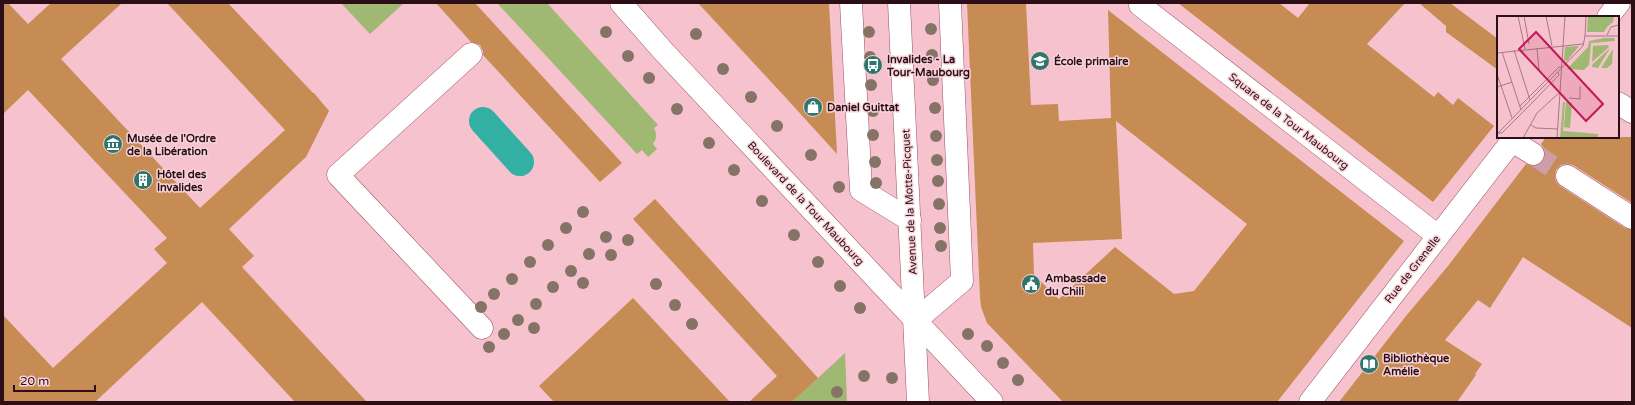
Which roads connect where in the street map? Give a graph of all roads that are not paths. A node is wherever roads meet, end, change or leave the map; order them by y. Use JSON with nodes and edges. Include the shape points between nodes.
{"nodes":[{"id":1,"x":851,"y":3,"type":"edge"},
{"id":2,"x":899,"y":3,"type":"edge"},
{"id":3,"x":950,"y":3,"type":"edge"},
{"id":4,"x":1619,"y":3,"type":"edge"},
{"id":5,"x":1140,"y":5,"type":"dead end"},
{"id":6,"x":634,"y":8,"type":"edge"},
{"id":7,"x":1609,"y":16,"type":"edge"},
{"id":8,"x":471,"y":54,"type":"dead end"},
{"id":9,"x":1619,"y":104,"type":"edge"},
{"id":10,"x":1632,"y":112,"type":"edge"},
{"id":11,"x":1514,"y":139,"type":"edge"},
{"id":12,"x":1533,"y":154,"type":"tunnel mouth"},
{"id":13,"x":1567,"y":176,"type":"tunnel mouth"},
{"id":14,"x":1632,"y":218,"type":"edge"},
{"id":15,"x":910,"y":220,"type":"junction"},
{"id":16,"x":1438,"y":236,"type":"junction"},
{"id":17,"x":915,"y":320,"type":"junction"},
{"id":18,"x":482,"y":328,"type":"dead end"},
{"id":19,"x":918,"y":402,"type":"edge"},
{"id":20,"x":992,"y":402,"type":"edge"},
{"id":21,"x":1310,"y":402,"type":"edge"}],
"edges":[{"from":1,"to":15,"type":"street","via":[[861,190]]},
{"from":2,"to":15,"type":"street","name":"Avenue de la Motte-Picquet"},
{"from":3,"to":17,"type":"street","via":[[962,281]]},
{"from":4,"to":7,"type":"street"},
{"from":5,"to":16,"type":"street","name":"Square de la Tour Maubourg"},
{"from":6,"to":17,"type":"street","name":"Boulevard de la Tour Maubourg"},
{"from":8,"to":18,"type":"street","via":[[338,175]]},
{"from":9,"to":10,"type":"street"},
{"from":11,"to":12,"type":"street"},
{"from":11,"to":16,"type":"street","name":"Rue de Grenelle"},
{"from":13,"to":14,"type":"street"},
{"from":15,"to":17,"type":"street","name":"Avenue de la Motte-Picquet"},
{"from":16,"to":21,"type":"street","name":"Rue de Grenelle"},
{"from":17,"to":19,"type":"street","name":"Avenue de la Motte-Picquet"},
{"from":17,"to":20,"type":"street","name":"Boulevard de la Tour Maubourg"}]}
